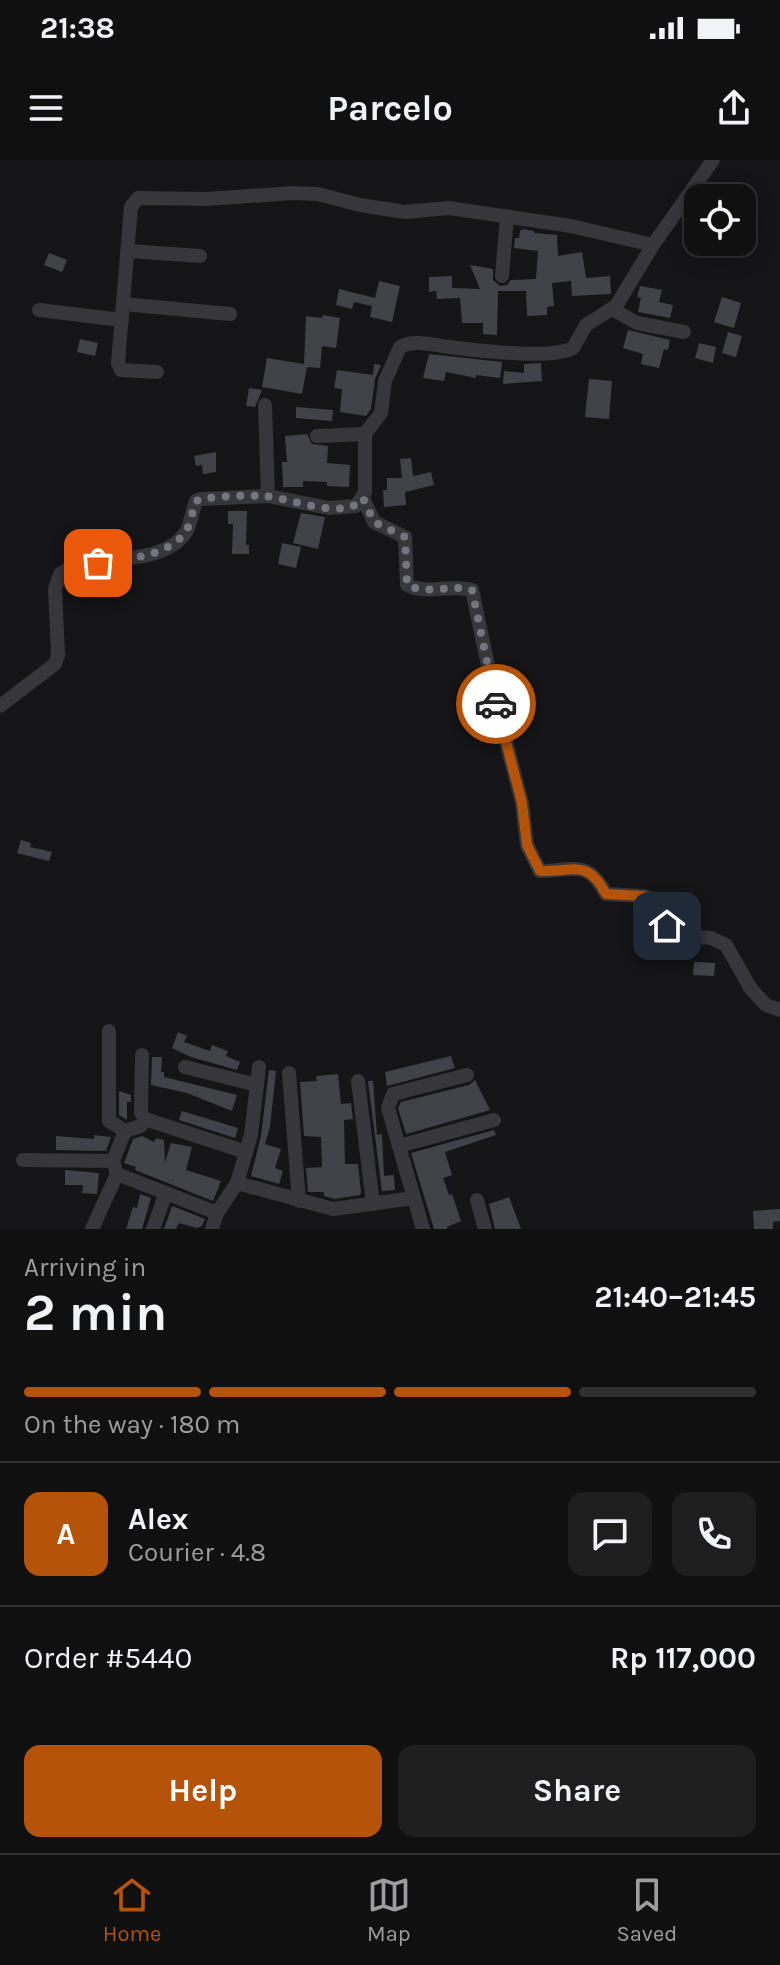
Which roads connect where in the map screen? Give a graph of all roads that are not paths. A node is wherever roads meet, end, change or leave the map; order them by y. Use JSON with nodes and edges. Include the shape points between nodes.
{"nodes":[{"id":1,"x":713,"y":160,"type":"edge"},
{"id":2,"x":507,"y":216,"type":"junction"},
{"id":3,"x":653,"y":245,"type":"junction"},
{"id":4,"x":129,"y":251,"type":"junction"},
{"id":5,"x":200,"y":256,"type":"dead end"},
{"id":6,"x":502,"y":276,"type":"dead end"},
{"id":7,"x":123,"y":304,"type":"junction"},
{"id":8,"x":612,"y":309,"type":"junction"},
{"id":9,"x":39,"y":310,"type":"dead end"},
{"id":10,"x":230,"y":314,"type":"dead end"},
{"id":11,"x":122,"y":320,"type":"junction"},
{"id":12,"x":684,"y":332,"type":"dead end"},
{"id":13,"x":157,"y":372,"type":"dead end"},
{"id":14,"x":265,"y":405,"type":"dead end"},
{"id":15,"x":365,"y":434,"type":"junction"},
{"id":16,"x":317,"y":436,"type":"dead end"},
{"id":17,"x":268,"y":496,"type":"junction"},
{"id":18,"x":363,"y":498,"type":"junction"},
{"id":19,"x":0,"y":706,"type":"edge"},
{"id":20,"x":780,"y":1010,"type":"edge"},
{"id":21,"x":109,"y":1031,"type":"dead end"},
{"id":22,"x":142,"y":1055,"type":"dead end"},
{"id":23,"x":185,"y":1067,"type":"dead end"},
{"id":24,"x":259,"y":1067,"type":"dead end"},
{"id":25,"x":289,"y":1073,"type":"dead end"},
{"id":26,"x":467,"y":1075,"type":"dead end"},
{"id":27,"x":358,"y":1081,"type":"dead end"},
{"id":28,"x":257,"y":1085,"type":"junction"},
{"id":29,"x":145,"y":1119,"type":"junction"},
{"id":30,"x":494,"y":1120,"type":"dead end"},
{"id":31,"x":125,"y":1131,"type":"junction"},
{"id":32,"x":399,"y":1146,"type":"junction"},
{"id":33,"x":246,"y":1152,"type":"junction"},
{"id":34,"x":23,"y":1160,"type":"dead end"},
{"id":35,"x":115,"y":1168,"type":"junction"},
{"id":36,"x":237,"y":1183,"type":"junction"},
{"id":37,"x":166,"y":1193,"type":"junction"},
{"id":38,"x":414,"y":1198,"type":"junction"},
{"id":39,"x":477,"y":1200,"type":"dead end"},
{"id":40,"x":299,"y":1201,"type":"junction"},
{"id":41,"x":373,"y":1204,"type":"junction"},
{"id":42,"x":214,"y":1222,"type":"edge"},
{"id":43,"x":92,"y":1229,"type":"edge"},
{"id":44,"x":153,"y":1229,"type":"edge"},
{"id":45,"x":228,"y":1229,"type":"edge"},
{"id":46,"x":423,"y":1229,"type":"edge"},
{"id":47,"x":485,"y":1229,"type":"edge"}],
"edges":[{"from":1,"to":3,"type":"street"},
{"from":2,"to":3,"type":"street"},
{"from":2,"to":4,"type":"street","via":[[449,208],[405,212],[318,194],[138,198],[131,207]]},
{"from":2,"to":6,"type":"street"},
{"from":3,"to":8,"type":"street"},
{"from":4,"to":5,"type":"street"},
{"from":4,"to":7,"type":"street"},
{"from":7,"to":10,"type":"street"},
{"from":7,"to":11,"type":"street"},
{"from":8,"to":12,"type":"street","via":[[637,323]]},
{"from":8,"to":15,"type":"street","via":[[590,322],[573,348],[561,352],[403,345],[385,381],[381,413]]},
{"from":9,"to":11,"type":"street"},
{"from":11,"to":13,"type":"street","via":[[118,367]]},
{"from":14,"to":17,"type":"street"},
{"from":15,"to":16,"type":"street"},
{"from":15,"to":18,"type":"street"},
{"from":17,"to":18,"type":"street","via":[[342,509]]},
{"from":17,"to":19,"type":"street","via":[[201,499],[184,534],[158,551],[60,574],[55,589],[55,664]]},
{"from":18,"to":20,"type":"street","via":[[374,522],[405,537],[407,585],[418,590],[472,590],[527,845],[540,871],[580,868],[590,871],[606,894],[655,900],[678,936],[711,938],[726,945],[751,989],[766,1005]]},
{"from":21,"to":31,"type":"street","via":[[109,1121]]},
{"from":22,"to":29,"type":"street"},
{"from":23,"to":28,"type":"street"},
{"from":24,"to":28,"type":"street"},
{"from":25,"to":40,"type":"street"},
{"from":26,"to":32,"type":"street","via":[[393,1094],[388,1108]]},
{"from":27,"to":41,"type":"street"},
{"from":28,"to":33,"type":"street"},
{"from":29,"to":31,"type":"street"},
{"from":29,"to":33,"type":"street"},
{"from":30,"to":32,"type":"street"},
{"from":31,"to":35,"type":"street"},
{"from":32,"to":38,"type":"street"},
{"from":33,"to":36,"type":"street"},
{"from":34,"to":35,"type":"street"},
{"from":35,"to":37,"type":"street"},
{"from":35,"to":43,"type":"street"},
{"from":36,"to":40,"type":"street"},
{"from":36,"to":42,"type":"street"},
{"from":37,"to":42,"type":"street"},
{"from":37,"to":44,"type":"street"},
{"from":38,"to":41,"type":"street"},
{"from":38,"to":46,"type":"street"},
{"from":39,"to":47,"type":"street"},
{"from":40,"to":41,"type":"street","via":[[333,1209]]},
{"from":42,"to":45,"type":"street"}]}
